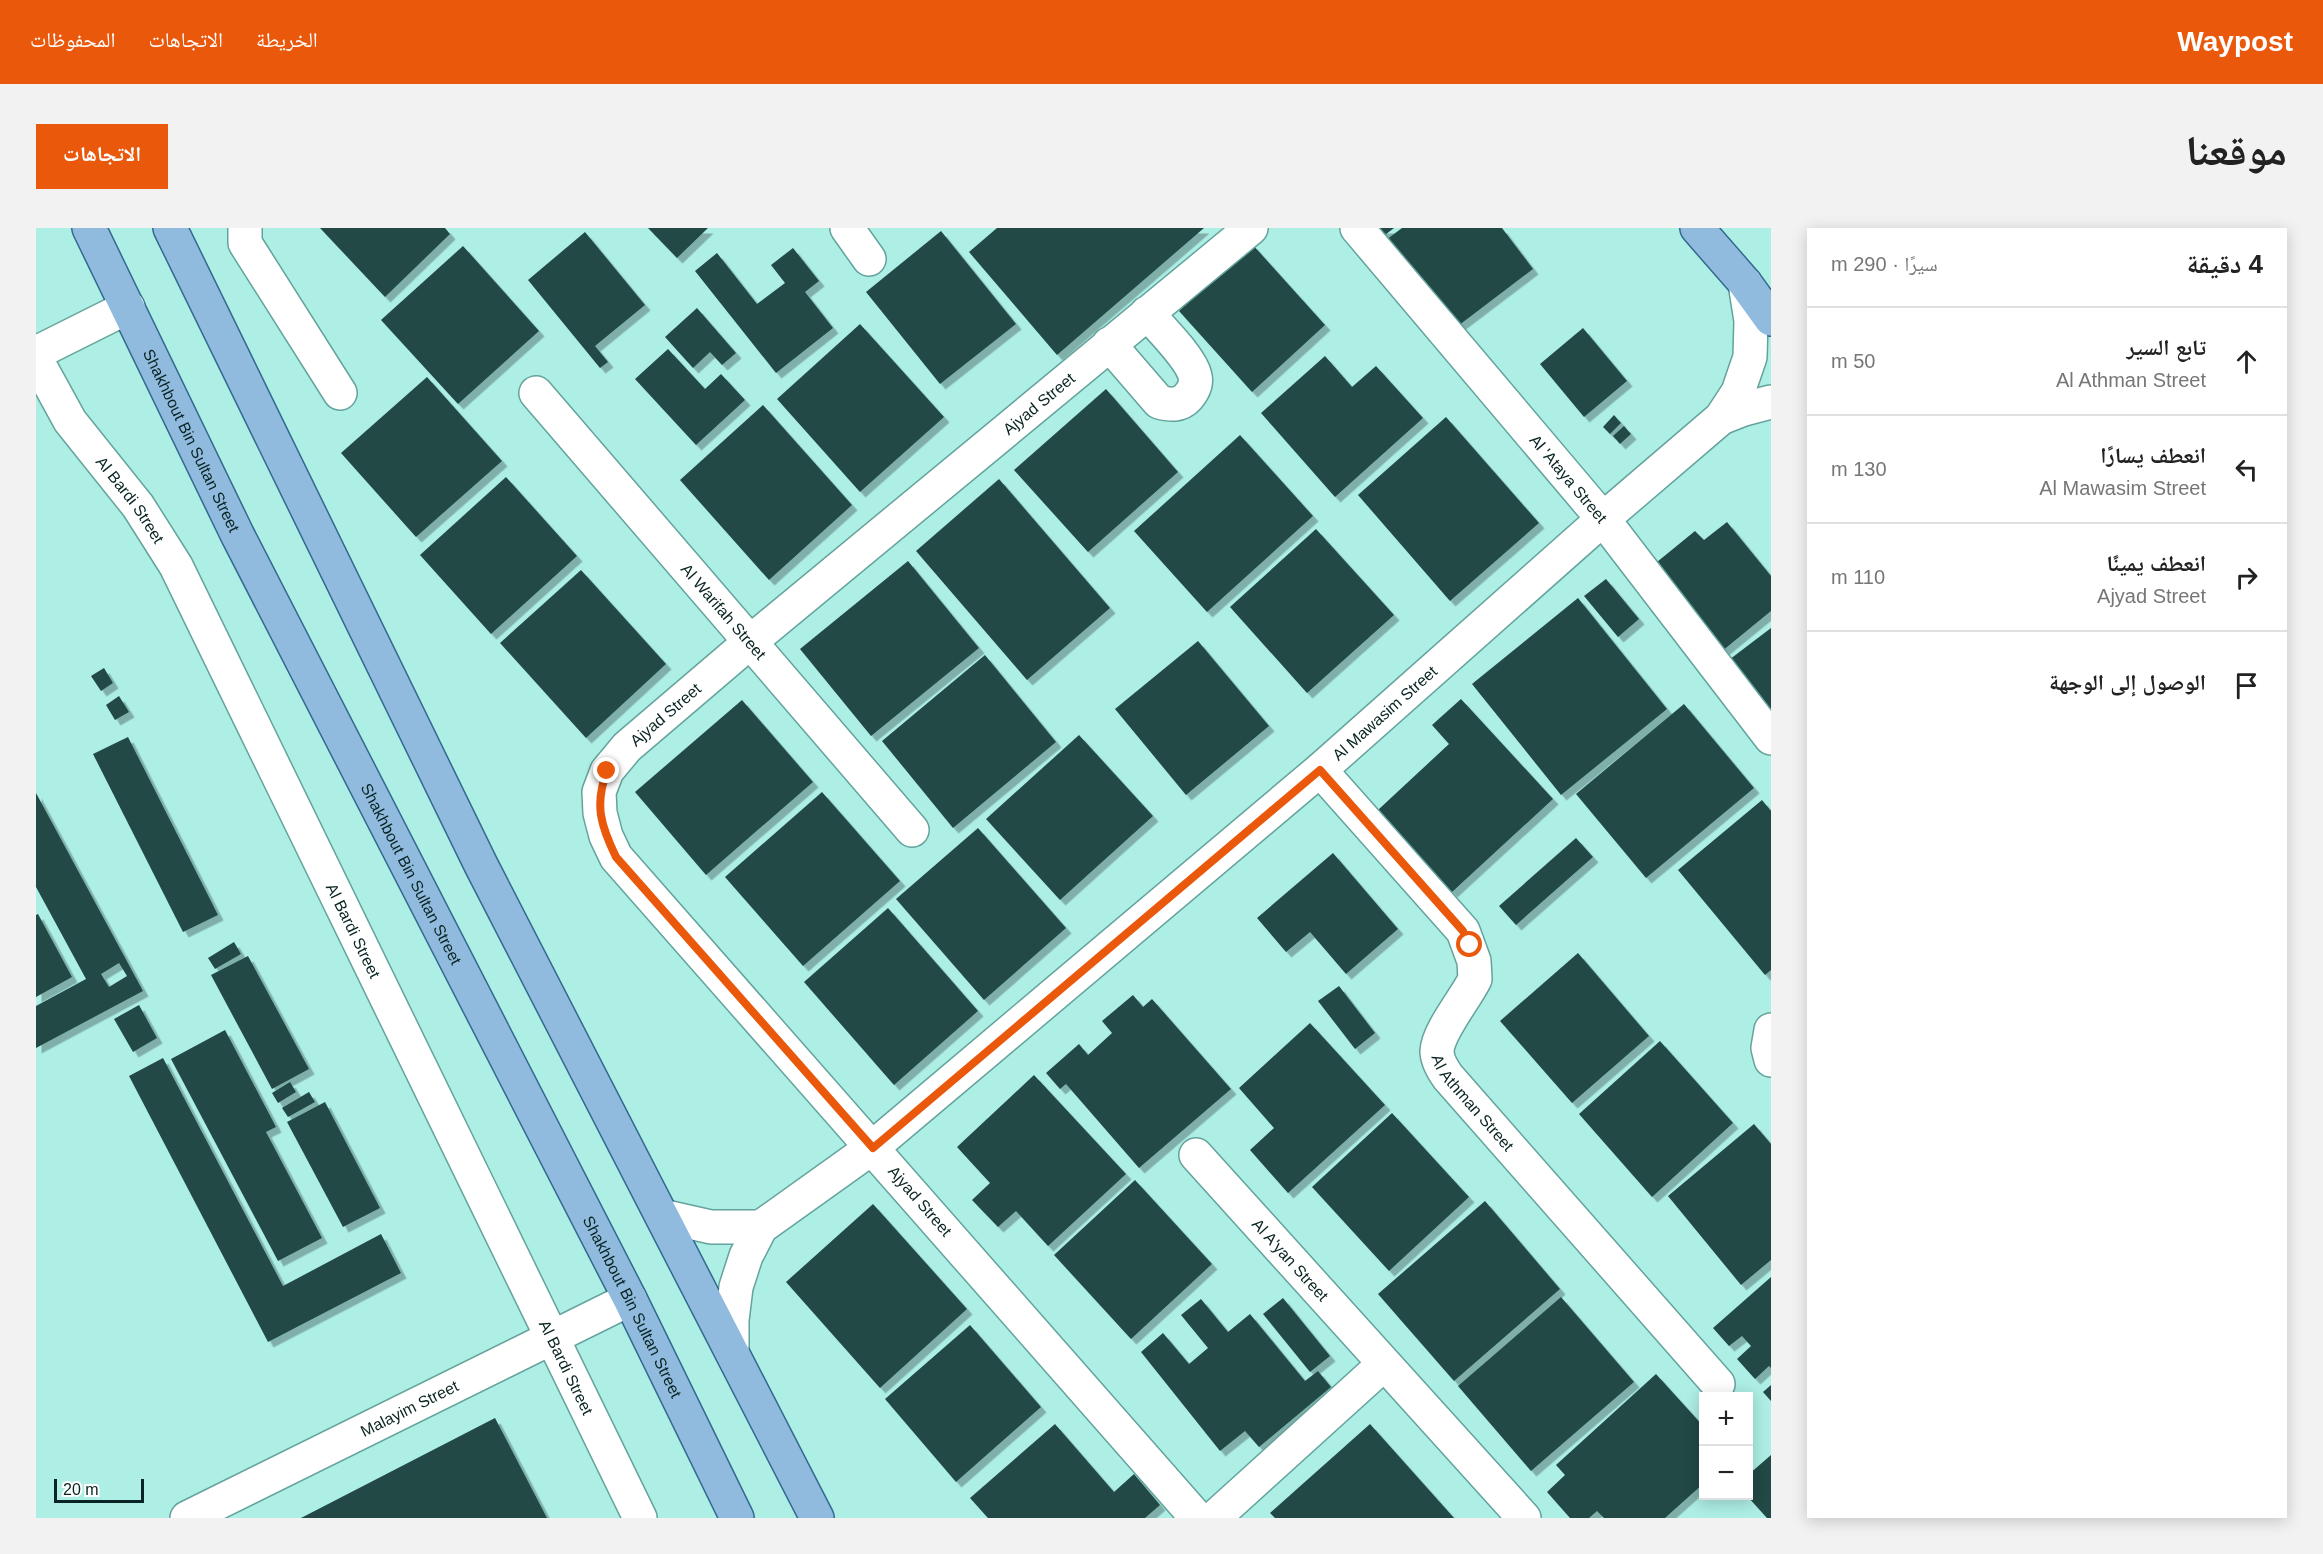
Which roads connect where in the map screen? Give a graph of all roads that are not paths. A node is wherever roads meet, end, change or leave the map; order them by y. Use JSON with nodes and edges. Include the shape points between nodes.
{"nodes":[{"id":1,"x":89,"y":228,"type":"edge"},
{"id":2,"x":170,"y":228,"type":"edge"},
{"id":3,"x":245,"y":228,"type":"edge"},
{"id":4,"x":847,"y":228,"type":"edge"},
{"id":5,"x":1251,"y":228,"type":"edge"},
{"id":6,"x":1357,"y":228,"type":"edge"},
{"id":7,"x":1697,"y":228,"type":"edge"},
{"id":8,"x":869,"y":259,"type":"dead end"},
{"id":9,"x":1745,"y":283,"type":"junction"},
{"id":10,"x":128,"y":307,"type":"junction"},
{"id":11,"x":1147,"y":313,"type":"junction"},
{"id":12,"x":1771,"y":319,"type":"edge"},
{"id":13,"x":1109,"y":344,"type":"junction"},
{"id":14,"x":36,"y":352,"type":"edge"},
{"id":15,"x":36,"y":360,"type":"edge"},
{"id":16,"x":340,"y":393,"type":"dead end"},
{"id":17,"x":536,"y":393,"type":"dead end"},
{"id":18,"x":1771,"y":402,"type":"edge"},
{"id":19,"x":1721,"y":418,"type":"junction"},
{"id":20,"x":1603,"y":519,"type":"junction"},
{"id":21,"x":750,"y":642,"type":"junction"},
{"id":22,"x":1771,"y":738,"type":"edge"},
{"id":23,"x":1320,"y":770,"type":"junction"},
{"id":24,"x":912,"y":830,"type":"dead end"},
{"id":25,"x":1771,"y":1030,"type":"edge"},
{"id":26,"x":1771,"y":1060,"type":"edge"},
{"id":27,"x":873,"y":1148,"type":"junction"},
{"id":28,"x":1196,"y":1155,"type":"dead end"},
{"id":29,"x":662,"y":1216,"type":"junction"},
{"id":30,"x":761,"y":1227,"type":"junction"},
{"id":31,"x":630,"y":1299,"type":"junction"},
{"id":32,"x":553,"y":1335,"type":"junction"},
{"id":33,"x":732,"y":1352,"type":"junction"},
{"id":34,"x":1384,"y":1364,"type":"junction"},
{"id":35,"x":1718,"y":1384,"type":"dead end"},
{"id":36,"x":187,"y":1518,"type":"edge"},
{"id":37,"x":640,"y":1518,"type":"edge"},
{"id":38,"x":737,"y":1518,"type":"edge"},
{"id":39,"x":817,"y":1518,"type":"edge"},
{"id":40,"x":1197,"y":1518,"type":"edge"},
{"id":41,"x":1214,"y":1518,"type":"edge"},
{"id":42,"x":1524,"y":1518,"type":"edge"}],
"edges":[{"from":1,"to":10,"type":"main road","name":"Shakhbout Bin Sultan Street"},
{"from":2,"to":29,"type":"main road","via":[[481,866]]},
{"from":3,"to":16,"type":"street","via":[[245,243]]},
{"from":4,"to":8,"type":"street"},
{"from":5,"to":11,"type":"street","name":"Ajyad Street"},
{"from":6,"to":20,"type":"street","name":"Al 'Ataya Street"},
{"from":7,"to":9,"type":"main road"},
{"from":9,"to":12,"type":"main road"},
{"from":9,"to":19,"type":"street","name":"Al Mawasim Street","via":[[1751,321],[1750,357],[1738,392]]},
{"from":10,"to":14,"type":"street"},
{"from":10,"to":31,"type":"main road","name":"Shakhbout Bin Sultan Street","via":[[237,534]]},
{"from":11,"to":13,"type":"street","name":"Ajyad Street"},
{"from":11,"to":13,"type":"street","via":[[1195,376],[1194,391],[1184,401],[1169,405],[1159,402]]},
{"from":13,"to":21,"type":"street","name":"Ajyad Street"},
{"from":15,"to":32,"type":"street","name":"Al Bardi Street","via":[[70,421],[138,506],[176,566]]},
{"from":17,"to":21,"type":"street","name":"Al Warifah Street"},
{"from":18,"to":19,"type":"street","name":"Al Mawasim Street"},
{"from":19,"to":20,"type":"street","name":"Al Mawasim Street"},
{"from":20,"to":22,"type":"street","name":"Al 'Ataya Street"},
{"from":20,"to":23,"type":"street","name":"Al Mawasim Street"},
{"from":21,"to":24,"type":"street","name":"Al Warifah Street"},
{"from":21,"to":27,"type":"street","name":"Ajyad Street","via":[[627,747],[607,771],[599,792],[603,825],[616,857]]},
{"from":23,"to":27,"type":"street","name":"Al Mawasim Street"},
{"from":23,"to":35,"type":"street","name":"Al Athman Street","via":[[1463,931],[1470,945],[1475,979],[1442,1035],[1437,1051],[1441,1067]]},
{"from":25,"to":26,"type":"street"},
{"from":27,"to":30,"type":"street","name":"Al Mawasim Street"},
{"from":27,"to":40,"type":"street","name":"Ajyad Street"},
{"from":28,"to":34,"type":"street","name":"Al A'yan Street"},
{"from":29,"to":30,"type":"street","via":[[711,1227]]},
{"from":29,"to":33,"type":"main road"},
{"from":30,"to":33,"type":"street","name":"Al Mawasim Street","via":[[736,1287]]},
{"from":31,"to":32,"type":"street","name":"Malayim Street"},
{"from":31,"to":38,"type":"main road","name":"Shakhbout Bin Sultan Street"},
{"from":32,"to":36,"type":"street","name":"Malayim Street"},
{"from":32,"to":37,"type":"street","name":"Al Bardi Street"},
{"from":33,"to":39,"type":"main road"},
{"from":34,"to":41,"type":"street"},
{"from":34,"to":42,"type":"street","name":"Al A'yan Street"}]}
